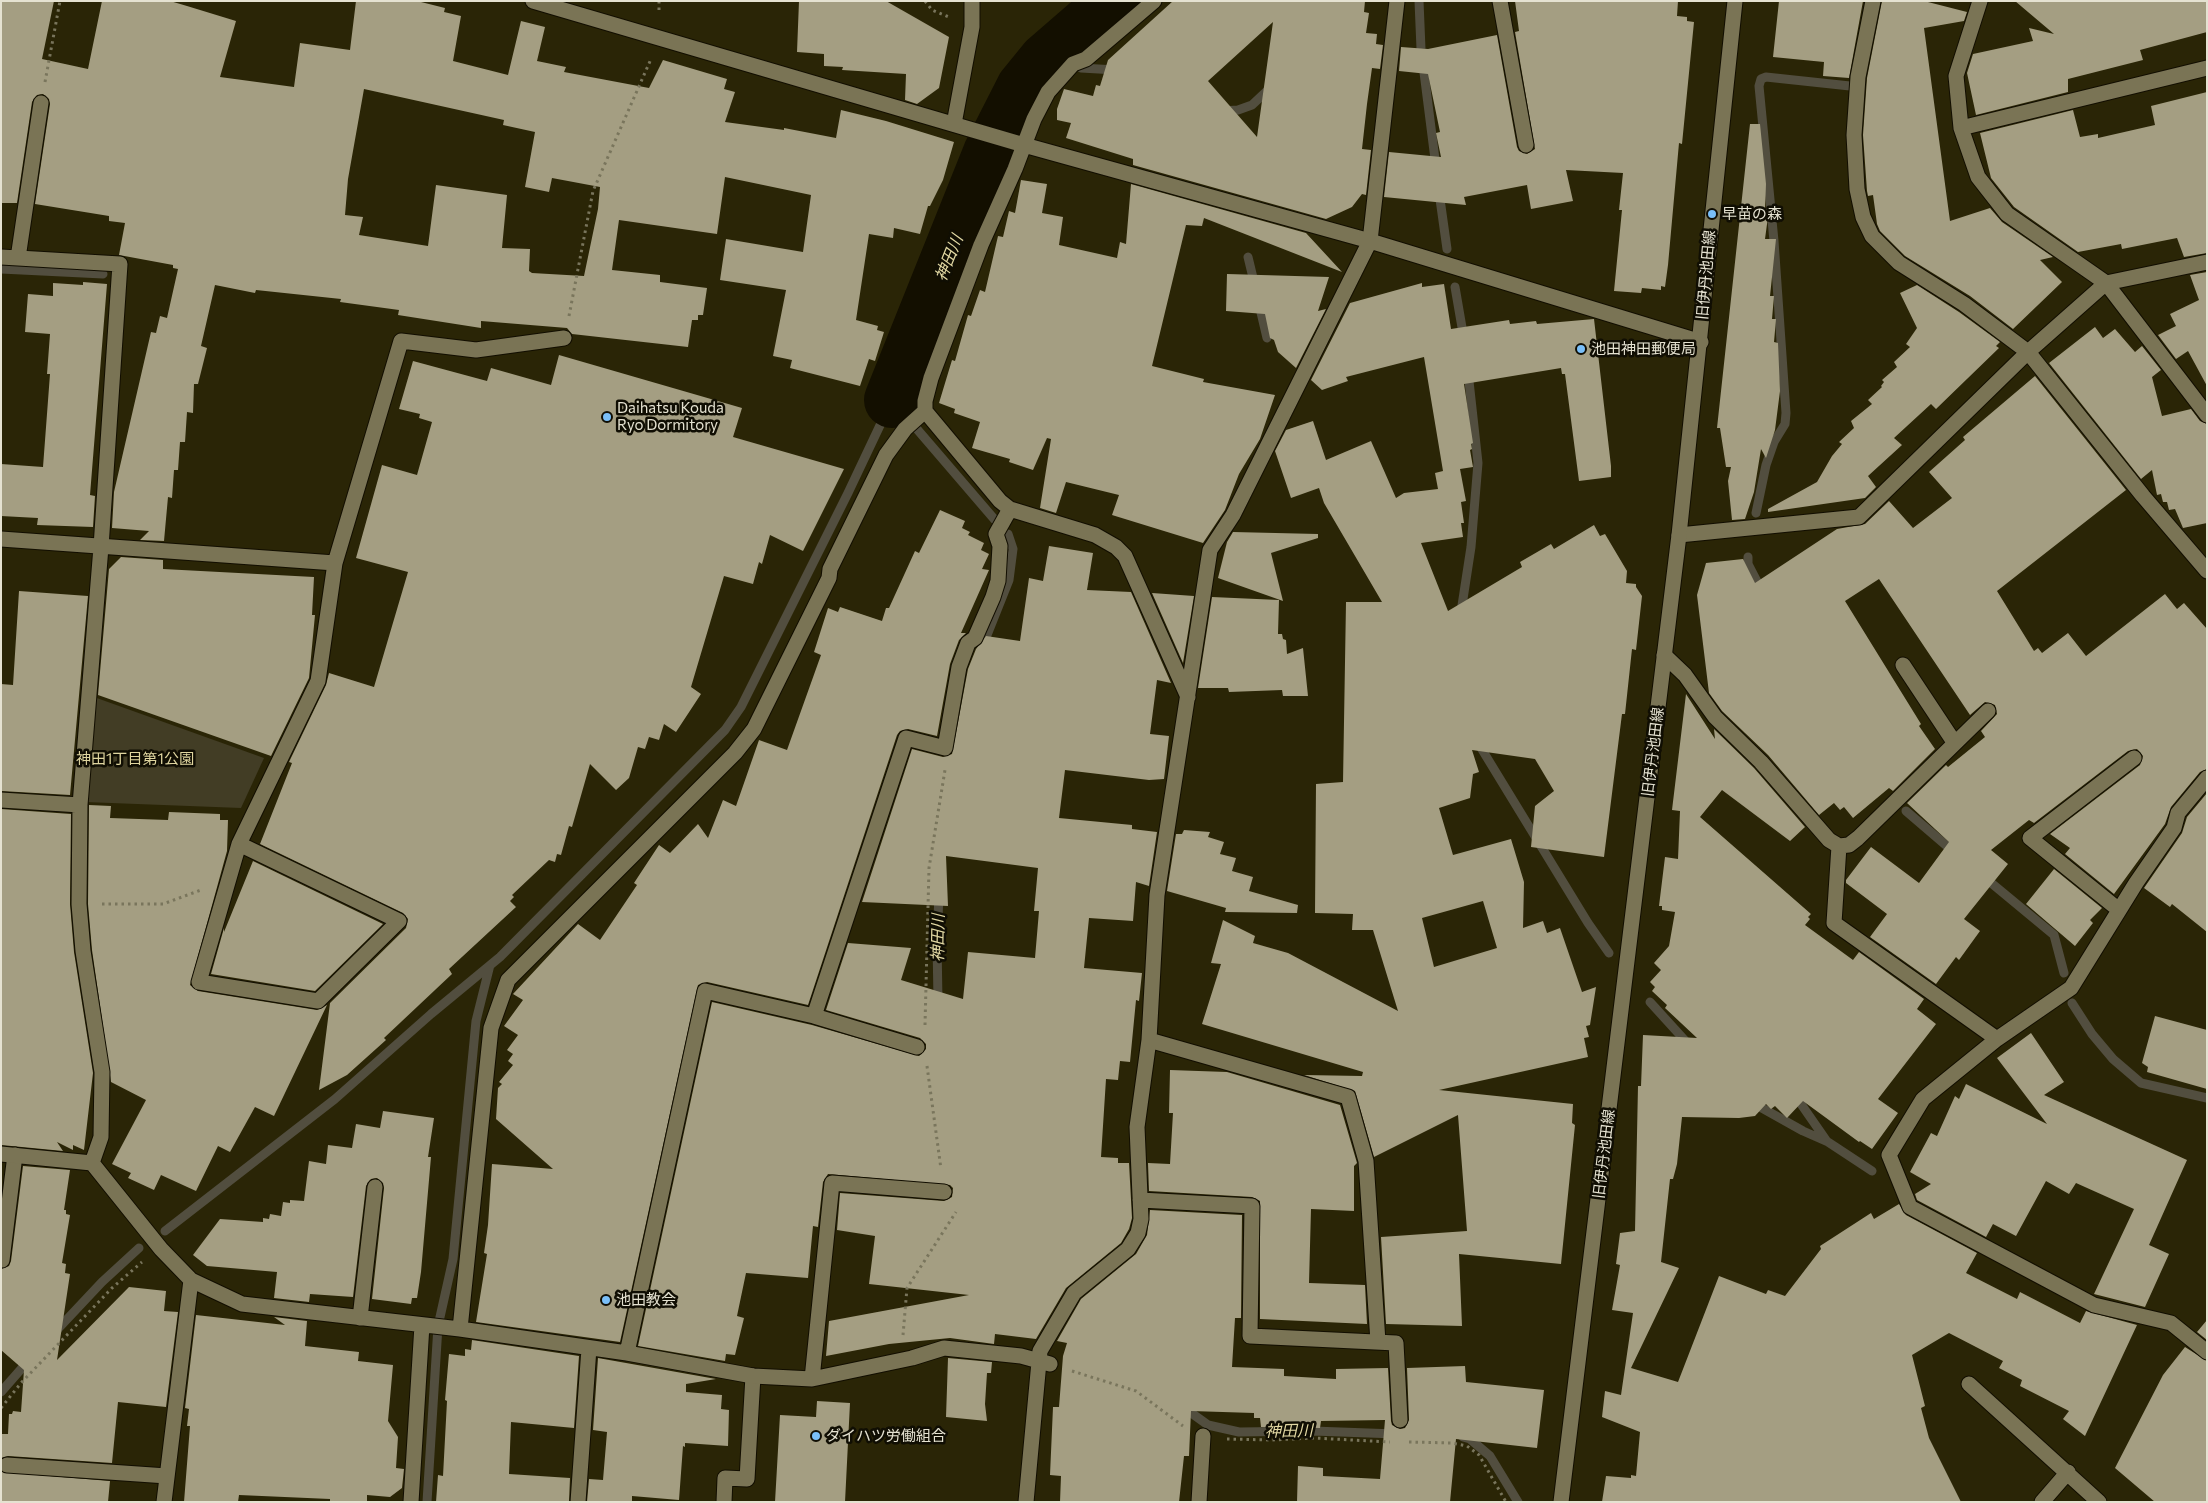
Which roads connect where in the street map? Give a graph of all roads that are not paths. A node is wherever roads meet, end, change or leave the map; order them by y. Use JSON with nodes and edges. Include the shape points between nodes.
{"nodes":[{"id":1,"x":533,"y":1,"type":"edge"},
{"id":2,"x":972,"y":1,"type":"edge"},
{"id":3,"x":1154,"y":1,"type":"edge"},
{"id":4,"x":1397,"y":1,"type":"edge"},
{"id":5,"x":1500,"y":1,"type":"edge"},
{"id":6,"x":1735,"y":1,"type":"edge"},
{"id":7,"x":1873,"y":1,"type":"edge"},
{"id":8,"x":1980,"y":1,"type":"edge"},
{"id":9,"x":2207,"y":68,"type":"edge"},
{"id":10,"x":41,"y":103,"type":"road end"},
{"id":11,"x":954,"y":124,"type":"junction"},
{"id":12,"x":1961,"y":128,"type":"junction"},
{"id":13,"x":1020,"y":144,"type":"junction"},
{"id":14,"x":1526,"y":145,"type":"dead end"},
{"id":15,"x":1370,"y":241,"type":"junction"},
{"id":16,"x":1,"y":257,"type":"edge"},
{"id":17,"x":18,"y":258,"type":"junction"},
{"id":18,"x":2207,"y":262,"type":"edge"},
{"id":19,"x":2106,"y":283,"type":"junction"},
{"id":20,"x":564,"y":338,"type":"road end"},
{"id":21,"x":1701,"y":342,"type":"junction"},
{"id":22,"x":2028,"y":352,"type":"junction"},
{"id":23,"x":2207,"y":415,"type":"edge"},
{"id":24,"x":915,"y":420,"type":"junction"},
{"id":25,"x":1010,"y":509,"type":"junction"},
{"id":26,"x":1679,"y":535,"type":"junction"},
{"id":27,"x":1,"y":539,"type":"edge"},
{"id":28,"x":101,"y":547,"type":"junction"},
{"id":29,"x":335,"y":564,"type":"junction"},
{"id":30,"x":2207,"y":571,"type":"edge"},
{"id":31,"x":1664,"y":655,"type":"junction"},
{"id":32,"x":1903,"y":665,"type":"dead end"},
{"id":33,"x":1188,"y":697,"type":"junction"},
{"id":34,"x":1988,"y":712,"type":"dead end"},
{"id":35,"x":1954,"y":742,"type":"junction"},
{"id":36,"x":2134,"y":758,"type":"dead end"},
{"id":37,"x":2207,"y":778,"type":"edge"},
{"id":38,"x":1,"y":800,"type":"edge"},
{"id":39,"x":80,"y":805,"type":"junction"},
{"id":40,"x":239,"y":844,"type":"junction"},
{"id":41,"x":1839,"y":846,"type":"junction"},
{"id":42,"x":2119,"y":910,"type":"junction"},
{"id":43,"x":814,"y":1016,"type":"junction"},
{"id":44,"x":1997,"y":1039,"type":"junction"},
{"id":45,"x":1149,"y":1040,"type":"junction"},
{"id":46,"x":917,"y":1047,"type":"dead end"},
{"id":47,"x":8,"y":1154,"type":"edge"},
{"id":48,"x":92,"y":1163,"type":"junction"},
{"id":49,"x":375,"y":1188,"type":"dead end"},
{"id":50,"x":944,"y":1192,"type":"dead end"},
{"id":51,"x":1140,"y":1200,"type":"junction"},
{"id":52,"x":2,"y":1260,"type":"edge"},
{"id":53,"x":191,"y":1280,"type":"junction"},
{"id":54,"x":360,"y":1318,"type":"junction"},
{"id":55,"x":422,"y":1324,"type":"junction"},
{"id":56,"x":460,"y":1329,"type":"junction"},
{"id":57,"x":1378,"y":1342,"type":"junction"},
{"id":58,"x":589,"y":1348,"type":"junction"},
{"id":59,"x":2207,"y":1352,"type":"edge"},
{"id":60,"x":627,"y":1353,"type":"junction"},
{"id":61,"x":1044,"y":1362,"type":"junction"},
{"id":62,"x":753,"y":1376,"type":"junction"},
{"id":63,"x":812,"y":1379,"type":"junction"},
{"id":64,"x":1969,"y":1384,"type":"dead end"},
{"id":65,"x":1400,"y":1420,"type":"dead end"},
{"id":66,"x":1204,"y":1436,"type":"road end"},
{"id":67,"x":7,"y":1465,"type":"dead end"},
{"id":68,"x":2068,"y":1472,"type":"junction"},
{"id":69,"x":168,"y":1476,"type":"junction"},
{"id":70,"x":164,"y":1502,"type":"edge"},
{"id":71,"x":410,"y":1502,"type":"edge"},
{"id":72,"x":578,"y":1502,"type":"edge"},
{"id":73,"x":724,"y":1502,"type":"edge"},
{"id":74,"x":1026,"y":1502,"type":"edge"},
{"id":75,"x":1199,"y":1502,"type":"edge"},
{"id":76,"x":1561,"y":1502,"type":"edge"},
{"id":77,"x":2042,"y":1502,"type":"edge"},
{"id":78,"x":2099,"y":1502,"type":"edge"}],
"edges":[{"from":1,"to":11,"type":"street"},
{"from":2,"to":11,"type":"street","via":[[972,27]]},
{"from":3,"to":13,"type":"street","via":[[1086,59],[1073,64],[1048,92]]},
{"from":4,"to":15,"type":"street"},
{"from":5,"to":14,"type":"street"},
{"from":6,"to":21,"type":"street","name":"旧伊丹池田線"},
{"from":7,"to":22,"type":"street","via":[[1856,90],[1855,165],[1863,217],[1876,242],[1900,263],[1964,304]]},
{"from":8,"to":12,"type":"street","via":[[1956,76]]},
{"from":9,"to":12,"type":"street"},
{"from":10,"to":17,"type":"street"},
{"from":11,"to":13,"type":"street"},
{"from":12,"to":19,"type":"street","via":[[1978,177],[2007,214]]},
{"from":13,"to":15,"type":"street"},
{"from":13,"to":24,"type":"street"},
{"from":15,"to":21,"type":"street"},
{"from":15,"to":33,"type":"street","via":[[1233,515],[1210,550]]},
{"from":16,"to":17,"type":"street"},
{"from":17,"to":28,"type":"street","via":[[120,264]]},
{"from":18,"to":19,"type":"street"},
{"from":19,"to":22,"type":"street"},
{"from":19,"to":23,"type":"street"},
{"from":20,"to":29,"type":"street","via":[[476,350],[401,341]]},
{"from":21,"to":26,"type":"street","name":"旧伊丹池田線"},
{"from":22,"to":26,"type":"street","via":[[1859,517]]},
{"from":22,"to":30,"type":"street"},
{"from":24,"to":25,"type":"street"},
{"from":24,"to":56,"type":"street","via":[[886,455],[754,729],[735,752],[508,980],[491,1028]]},
{"from":25,"to":33,"type":"street","via":[[1095,535],[1125,556]]},
{"from":25,"to":43,"type":"street","via":[[996,534],[1000,546],[998,581],[993,597],[975,638],[968,642],[959,667],[945,748],[906,738]]},
{"from":26,"to":31,"type":"street","name":"旧伊丹池田線"},
{"from":27,"to":28,"type":"street"},
{"from":28,"to":29,"type":"street"},
{"from":28,"to":39,"type":"street"},
{"from":29,"to":40,"type":"street","via":[[318,681]]},
{"from":31,"to":41,"type":"street","via":[[1685,675],[1715,717],[1761,762],[1829,840]]},
{"from":31,"to":76,"type":"street","name":"旧伊丹池田線"},
{"from":32,"to":35,"type":"street"},
{"from":33,"to":45,"type":"street","via":[[1157,895]]},
{"from":34,"to":35,"type":"street"},
{"from":35,"to":41,"type":"street","via":[[1858,838],[1849,845]]},
{"from":36,"to":42,"type":"street","via":[[2030,838]]},
{"from":37,"to":42,"type":"street","via":[[2178,813],[2174,828]]},
{"from":38,"to":39,"type":"street"},
{"from":39,"to":48,"type":"street","via":[[79,904],[83,952],[102,1072],[101,1137]]},
{"from":40,"to":40,"type":"street","via":[[399,920],[318,1001],[199,982]]},
{"from":41,"to":44,"type":"street","via":[[1834,922]]},
{"from":42,"to":44,"type":"street","via":[[2071,988]]},
{"from":43,"to":46,"type":"street"},
{"from":43,"to":60,"type":"street","via":[[705,991]]},
{"from":44,"to":59,"type":"street","via":[[1923,1100],[1889,1155],[1910,1207],[2094,1305],[2171,1323]]},
{"from":45,"to":51,"type":"street","via":[[1137,1127]]},
{"from":45,"to":57,"type":"street","via":[[1348,1097],[1366,1160]]},
{"from":47,"to":48,"type":"street"},
{"from":47,"to":52,"type":"street"},
{"from":48,"to":53,"type":"street"},
{"from":49,"to":54,"type":"street"},
{"from":50,"to":63,"type":"street","via":[[832,1183]]},
{"from":51,"to":57,"type":"street","via":[[1252,1206],[1250,1336]]},
{"from":51,"to":61,"type":"street","via":[[1141,1219],[1135,1240],[1069,1300],[1044,1343]]},
{"from":53,"to":54,"type":"street","via":[[242,1304]]},
{"from":53,"to":69,"type":"street"},
{"from":54,"to":55,"type":"street"},
{"from":55,"to":56,"type":"street"},
{"from":55,"to":71,"type":"street"},
{"from":56,"to":58,"type":"street"},
{"from":57,"to":65,"type":"street","via":[[1396,1343]]},
{"from":58,"to":60,"type":"street"},
{"from":58,"to":72,"type":"street"},
{"from":60,"to":62,"type":"street"},
{"from":61,"to":63,"type":"street","via":[[1021,1356],[944,1348]]},
{"from":61,"to":74,"type":"street"},
{"from":62,"to":63,"type":"street"},
{"from":62,"to":73,"type":"street","via":[[747,1479],[725,1478]]},
{"from":64,"to":68,"type":"street"},
{"from":66,"to":75,"type":"street"},
{"from":67,"to":69,"type":"street"},
{"from":68,"to":77,"type":"street"},
{"from":68,"to":78,"type":"street"},
{"from":69,"to":70,"type":"street"}]}
